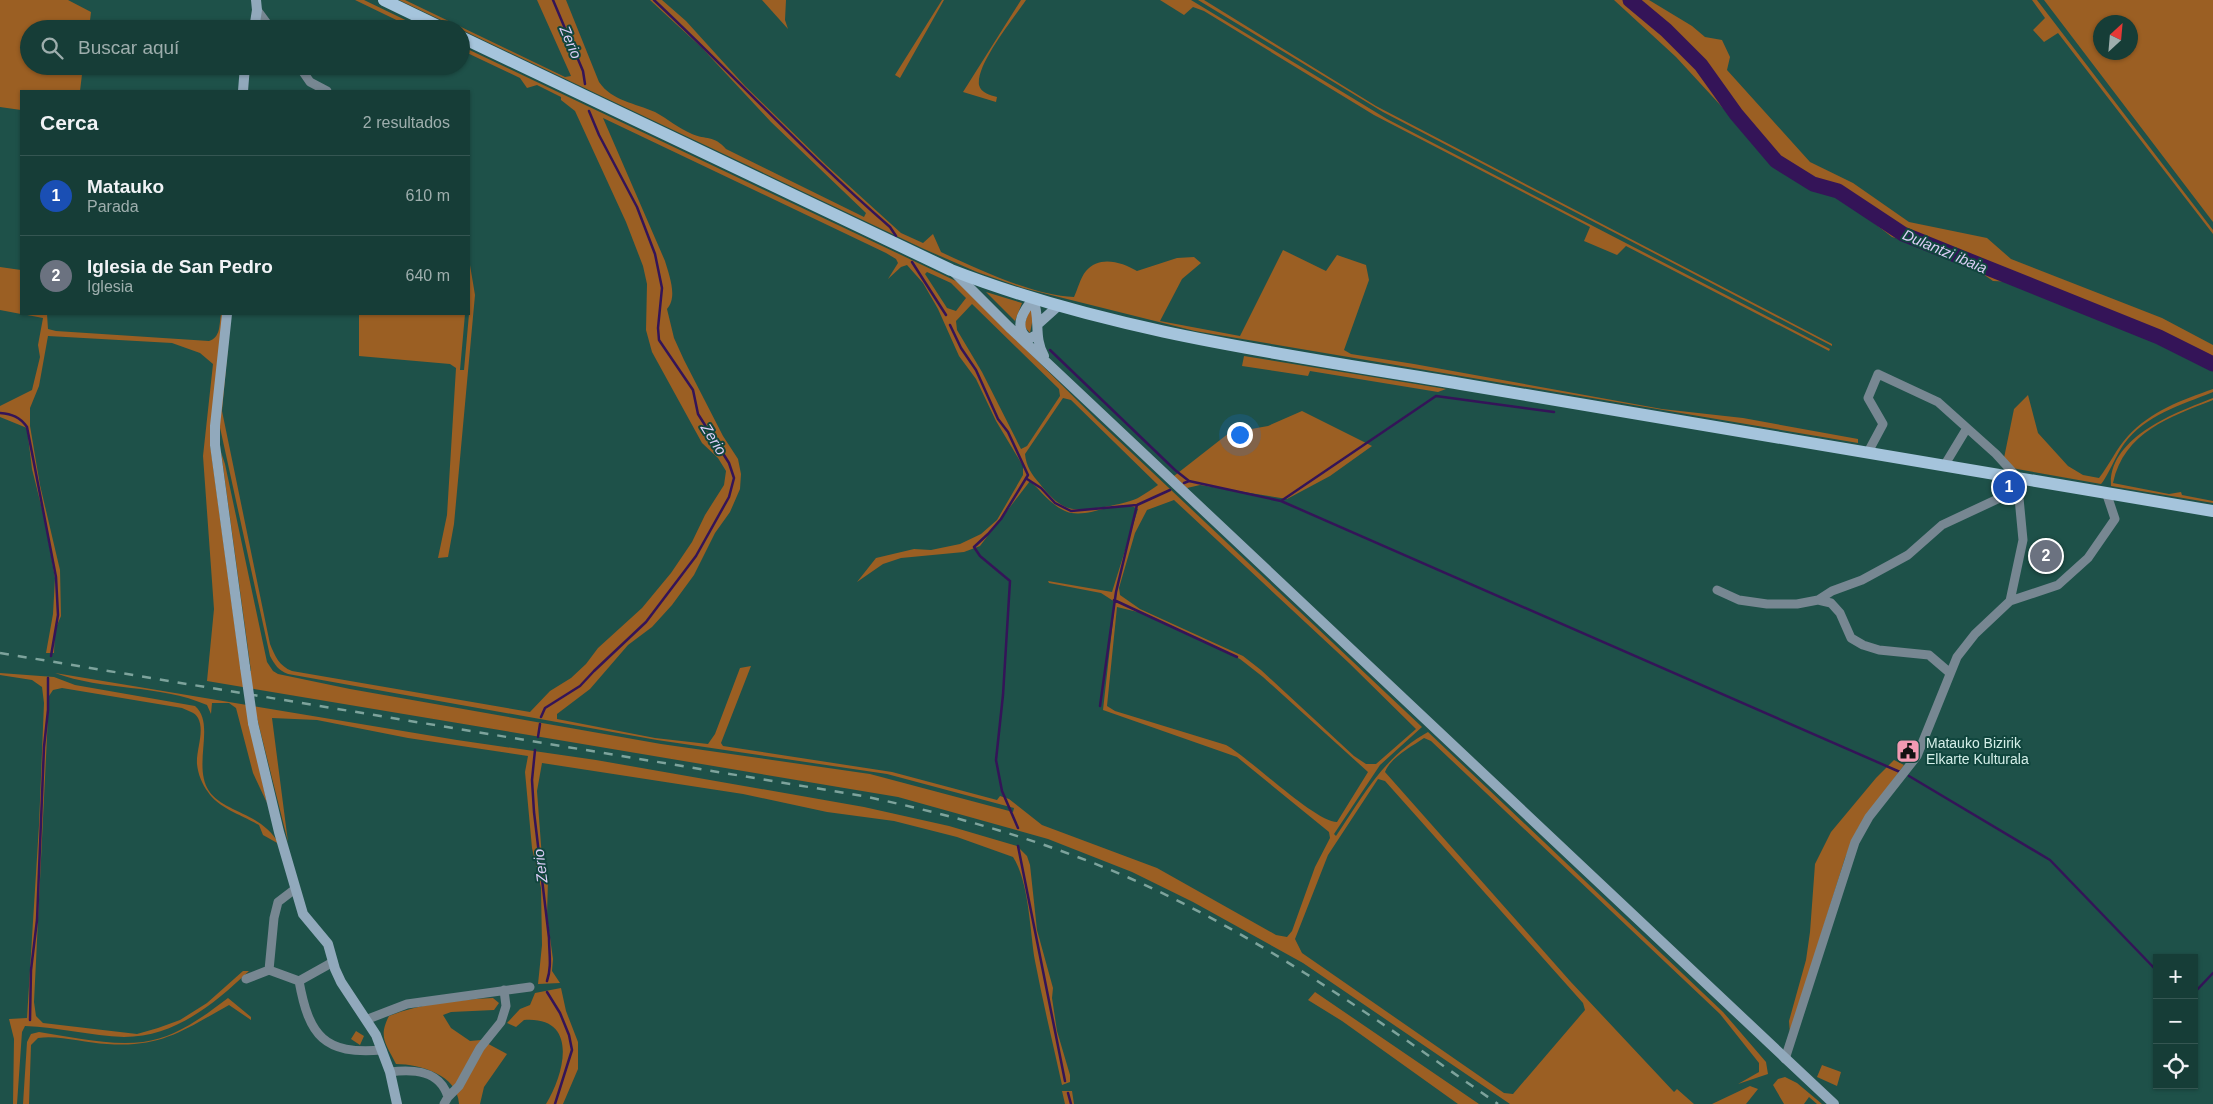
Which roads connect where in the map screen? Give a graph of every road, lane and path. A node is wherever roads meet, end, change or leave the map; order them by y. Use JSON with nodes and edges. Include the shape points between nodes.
{"nodes":[{"id":1,"x":384,"y":0,"type":"edge"},
{"id":2,"x":256,"y":5,"type":"edge"},
{"id":3,"x":255,"y":20,"type":"edge"},
{"id":4,"x":265,"y":20,"type":"edge"},
{"id":5,"x":425,"y":20,"type":"edge"},
{"id":6,"x":470,"y":41,"type":"edge"},
{"id":7,"x":244,"y":75,"type":"edge"},
{"id":8,"x":305,"y":75,"type":"edge"},
{"id":9,"x":243,"y":90,"type":"edge"},
{"id":10,"x":325,"y":90,"type":"edge"},
{"id":11,"x":951,"y":270,"type":"junction"},
{"id":12,"x":1033,"y":299,"type":"junction"},
{"id":13,"x":1058,"y":306,"type":"junction"},
{"id":14,"x":227,"y":315,"type":"edge"},
{"id":15,"x":1038,"y":324,"type":"junction"},
{"id":16,"x":1036,"y":335,"type":"junction"},
{"id":17,"x":1023,"y":338,"type":"junction"},
{"id":18,"x":1050,"y":365,"type":"junction"},
{"id":19,"x":1967,"y":428,"type":"junction"},
{"id":20,"x":1868,"y":452,"type":"junction"},
{"id":21,"x":1944,"y":466,"type":"junction"},
{"id":22,"x":2018,"y":483,"type":"junction"},
{"id":23,"x":2106,"y":492,"type":"junction"},
{"id":24,"x":2213,"y":511,"type":"edge"},
{"id":25,"x":1717,"y":590,"type":"dead end"},
{"id":26,"x":1818,"y":600,"type":"junction"},
{"id":27,"x":2010,"y":600,"type":"junction"},
{"id":28,"x":1950,"y":673,"type":"junction"},
{"id":29,"x":295,"y":890,"type":"junction"},
{"id":30,"x":333,"y":962,"type":"junction"},
{"id":31,"x":269,"y":970,"type":"junction"},
{"id":32,"x":246,"y":979,"type":"dead end"},
{"id":33,"x":299,"y":982,"type":"junction"},
{"id":34,"x":530,"y":988,"type":"dead end"},
{"id":35,"x":504,"y":990,"type":"junction"},
{"id":36,"x":368,"y":1019,"type":"junction"},
{"id":37,"x":382,"y":1050,"type":"junction"},
{"id":38,"x":1785,"y":1059,"type":"junction"},
{"id":39,"x":390,"y":1072,"type":"junction"},
{"id":40,"x":446,"y":1100,"type":"edge"},
{"id":41,"x":397,"y":1104,"type":"edge"},
{"id":42,"x":1834,"y":1104,"type":"edge"}],
"edges":[{"from":1,"to":5,"type":"main road"},
{"from":2,"to":3,"type":"street"},
{"from":2,"to":4,"type":"street"},
{"from":6,"to":11,"type":"main road"},
{"from":7,"to":9,"type":"street"},
{"from":8,"to":10,"type":"street","via":[[310,82]]},
{"from":11,"to":12,"type":"main road"},
{"from":11,"to":17,"type":"street"},
{"from":12,"to":13,"type":"main road"},
{"from":12,"to":15,"type":"street"},
{"from":12,"to":17,"type":"street","via":[[1023,310],[1020,324]]},
{"from":13,"to":15,"type":"street"},
{"from":13,"to":20,"type":"main road","via":[[1222,343]]},
{"from":14,"to":29,"type":"street","bridge":true,"via":[[215,445],[253,723]]},
{"from":15,"to":16,"type":"street"},
{"from":16,"to":17,"type":"street"},
{"from":16,"to":18,"type":"street"},
{"from":17,"to":18,"type":"street"},
{"from":18,"to":38,"type":"street"},
{"from":19,"to":20,"type":"street","via":[[1938,402],[1878,374],[1868,398],[1883,424]]},
{"from":19,"to":21,"type":"street"},
{"from":19,"to":22,"type":"street"},
{"from":20,"to":21,"type":"main road"},
{"from":21,"to":22,"type":"main road"},
{"from":22,"to":23,"type":"main road"},
{"from":22,"to":26,"type":"street","via":[[1942,526],[1908,555]]},
{"from":22,"to":27,"type":"street","via":[[2023,540]]},
{"from":23,"to":24,"type":"main road"},
{"from":23,"to":27,"type":"street","via":[[2115,519],[2088,558],[2058,585]]},
{"from":25,"to":26,"type":"street","via":[[1739,600],[1767,604]]},
{"from":26,"to":28,"type":"street","via":[[1831,603],[1840,613],[1851,638],[1863,645],[1929,655]]},
{"from":27,"to":28,"type":"street","via":[[1975,634]]},
{"from":28,"to":38,"type":"street","via":[[1917,756],[1855,842]]},
{"from":29,"to":30,"type":"street","via":[[303,914],[328,944]]},
{"from":29,"to":31,"type":"street","via":[[278,902]]},
{"from":30,"to":33,"type":"street"},
{"from":30,"to":36,"type":"street","via":[[341,982]]},
{"from":31,"to":32,"type":"street"},
{"from":31,"to":33,"type":"street"},
{"from":33,"to":37,"type":"street","via":[[310,1023],[322,1040],[362,1052]]},
{"from":34,"to":35,"type":"street"},
{"from":35,"to":36,"type":"street","via":[[408,1004]]},
{"from":35,"to":40,"type":"street","via":[[506,1006],[502,1022],[480,1048],[459,1086]]},
{"from":36,"to":37,"type":"street"},
{"from":37,"to":39,"type":"street"},
{"from":38,"to":42,"type":"street"},
{"from":39,"to":40,"type":"street","via":[[411,1069],[424,1072],[446,1088]]},
{"from":39,"to":41,"type":"street"}]}
